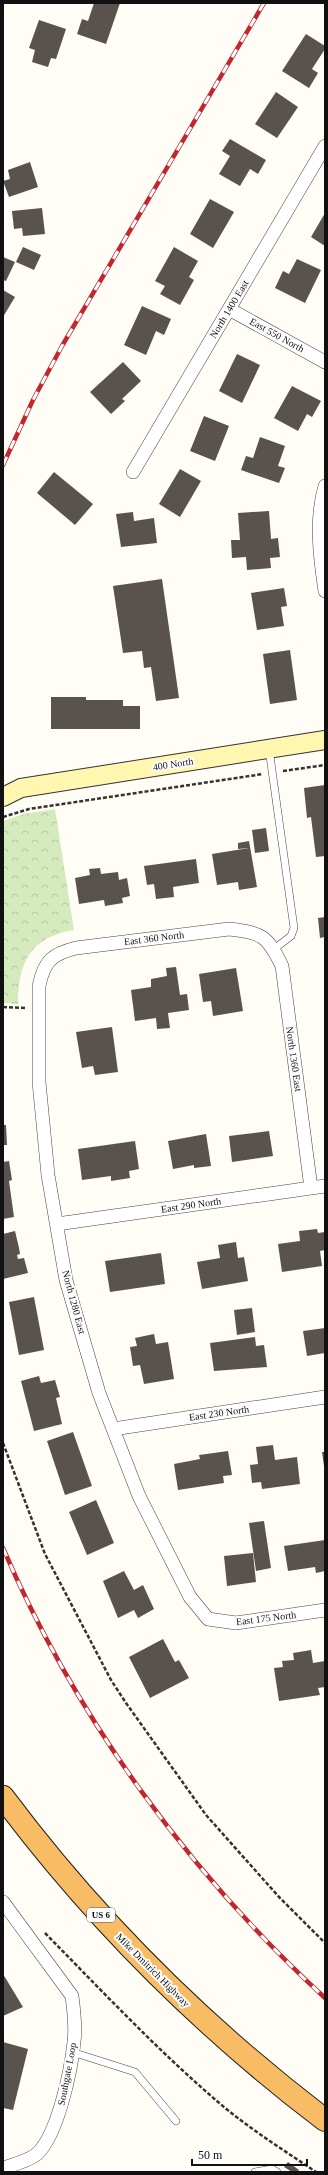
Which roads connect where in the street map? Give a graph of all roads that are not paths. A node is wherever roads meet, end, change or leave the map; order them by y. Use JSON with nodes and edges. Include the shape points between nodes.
{"nodes":[{"id":1,"x":325,"y":146,"type":"edge"},
{"id":2,"x":229,"y":308,"type":"junction"},
{"id":3,"x":325,"y":362,"type":"edge"},
{"id":4,"x":133,"y":472,"type":"dead end"},
{"id":5,"x":325,"y":486,"type":"edge"},
{"id":6,"x":325,"y":591,"type":"edge"},
{"id":7,"x":325,"y":740,"type":"edge"},
{"id":8,"x":269,"y":749,"type":"junction"},
{"id":9,"x":3,"y":784,"type":"edge"},
{"id":10,"x":20,"y":788,"type":"junction"},
{"id":11,"x":3,"y":797,"type":"edge"},
{"id":12,"x":263,"y":936,"type":"joint"},
{"id":13,"x":274,"y":949,"type":"junction"},
{"id":14,"x":48,"y":961,"type":"joint"},
{"id":15,"x":325,"y":1186,"type":"edge"},
{"id":16,"x":311,"y":1188,"type":"junction"},
{"id":17,"x":57,"y":1224,"type":"junction"},
{"id":18,"x":325,"y":1397,"type":"edge"},
{"id":19,"x":113,"y":1429,"type":"junction"},
{"id":20,"x":325,"y":1610,"type":"edge"},
{"id":21,"x":208,"y":1619,"type":"joint"},
{"id":22,"x":3,"y":1798,"type":"edge"},
{"id":23,"x":3,"y":1902,"type":"edge"},
{"id":24,"x":72,"y":2052,"type":"junction"},
{"id":25,"x":325,"y":2120,"type":"edge"},
{"id":26,"x":176,"y":2122,"type":"dead end"},
{"id":27,"x":3,"y":2168,"type":"edge"},
{"id":28,"x":255,"y":2172,"type":"edge"},
{"id":29,"x":277,"y":2172,"type":"edge"}],
"edges":[{"from":1,"to":2,"type":"street","name":"North 1400 East"},
{"from":2,"to":3,"type":"street","name":"East 550 North"},
{"from":2,"to":4,"type":"street","name":"North 1400 East"},
{"from":5,"to":6,"type":"street","via":[[321,499],[320,555]]},
{"from":7,"to":8,"type":"main road","name":"400 North"},
{"from":8,"to":10,"type":"main road","name":"400 North"},
{"from":8,"to":13,"type":"lane","via":[[294,928],[290,936]]},
{"from":9,"to":10,"type":"main road","name":"400 North"},
{"from":10,"to":11,"type":"main road","name":"400 North"},
{"from":12,"to":13,"type":"street","name":"North 1360 East"},
{"from":12,"to":14,"type":"street","name":"East 360 North","via":[[248,931],[224,929],[76,948],[60,952]]},
{"from":13,"to":16,"type":"street","name":"North 1360 East","via":[[282,966]]},
{"from":14,"to":17,"type":"street","name":"North 1280 East","via":[[42,971],[39,986],[39,1082],[48,1175]]},
{"from":15,"to":16,"type":"street","name":"East 290 North"},
{"from":16,"to":17,"type":"street","name":"East 290 North"},
{"from":17,"to":19,"type":"street","name":"North 1280 East","via":[[66,1280],[99,1393]]},
{"from":18,"to":19,"type":"street","name":"East 230 North"},
{"from":19,"to":21,"type":"street","name":"North 1280 East","via":[[139,1496],[186,1591]]},
{"from":20,"to":21,"type":"street","name":"East 175 North","via":[[236,1623]]},
{"from":22,"to":25,"type":"highway","name":"Mike Dmitrich Highway","number":"US 6","via":[[71,1882],[148,1966],[244,2055]]},
{"from":23,"to":24,"type":"street","name":"Southgate Loop","via":[[72,1996]]},
{"from":24,"to":26,"type":"lane","via":[[135,2072]]},
{"from":24,"to":27,"type":"street","name":"Southgate Loop","via":[[59,2115],[48,2140],[36,2154]]},
{"from":28,"to":29,"type":"lane","via":[[272,2169]]}]}
